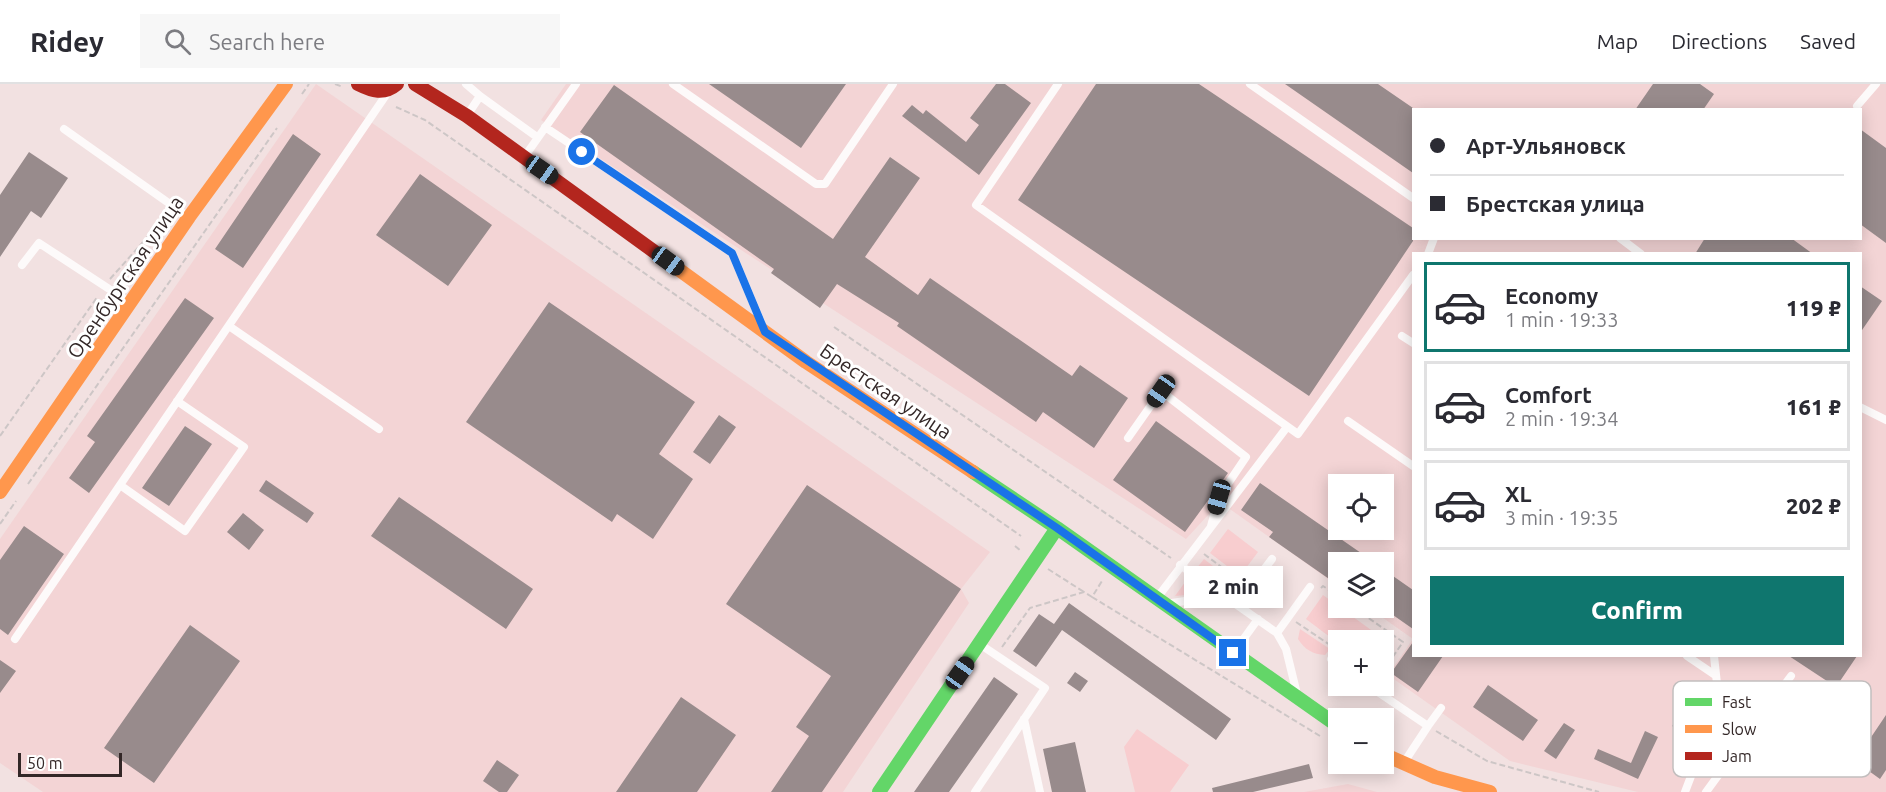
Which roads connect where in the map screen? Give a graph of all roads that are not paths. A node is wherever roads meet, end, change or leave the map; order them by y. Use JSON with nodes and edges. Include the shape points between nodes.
{"nodes":[{"id":1,"x":415,"y":84,"type":"edge"},
{"id":2,"x":466,"y":84,"type":"edge"},
{"id":3,"x":576,"y":84,"type":"edge"},
{"id":4,"x":673,"y":84,"type":"edge"},
{"id":5,"x":893,"y":84,"type":"edge"},
{"id":6,"x":1058,"y":84,"type":"edge"},
{"id":7,"x":1250,"y":84,"type":"edge"},
{"id":8,"x":1876,"y":84,"type":"edge"},
{"id":9,"x":286,"y":85,"type":"edge"},
{"id":10,"x":351,"y":86,"type":"edge"},
{"id":11,"x":390,"y":92,"type":"edge"},
{"id":12,"x":480,"y":96,"type":"junction"},
{"id":13,"x":1857,"y":106,"type":"dead end"},
{"id":14,"x":467,"y":116,"type":"junction"},
{"id":15,"x":545,"y":127,"type":"junction"},
{"id":16,"x":64,"y":129,"type":"dead end"},
{"id":17,"x":537,"y":137,"type":"junction"},
{"id":18,"x":524,"y":157,"type":"junction"},
{"id":19,"x":1412,"y":197,"type":"edge"},
{"id":20,"x":189,"y":217,"type":"junction"},
{"id":21,"x":1623,"y":240,"type":"edge"},
{"id":22,"x":1638,"y":252,"type":"edge"},
{"id":23,"x":22,"y":265,"type":"dead end"},
{"id":24,"x":1412,"y":276,"type":"edge"},
{"id":25,"x":131,"y":303,"type":"junction"},
{"id":26,"x":229,"y":326,"type":"junction"},
{"id":27,"x":765,"y":332,"type":"junction"},
{"id":28,"x":1402,"y":336,"type":"dead end"},
{"id":29,"x":1412,"y":342,"type":"edge"},
{"id":30,"x":177,"y":401,"type":"junction"},
{"id":31,"x":1862,"y":408,"type":"edge"},
{"id":32,"x":1886,"y":420,"type":"edge"},
{"id":33,"x":1348,"y":421,"type":"dead end"},
{"id":34,"x":1287,"y":426,"type":"junction"},
{"id":35,"x":379,"y":429,"type":"dead end"},
{"id":36,"x":1128,"y":438,"type":"dead end"},
{"id":37,"x":1412,"y":465,"type":"edge"},
{"id":38,"x":120,"y":486,"type":"junction"},
{"id":39,"x":0,"y":492,"type":"edge"},
{"id":40,"x":1210,"y":526,"type":"junction"},
{"id":41,"x":1057,"y":528,"type":"junction"},
{"id":42,"x":1272,"y":559,"type":"dead end"},
{"id":43,"x":1180,"y":565,"type":"junction"},
{"id":44,"x":1310,"y":587,"type":"dead end"},
{"id":45,"x":1224,"y":595,"type":"junction"},
{"id":46,"x":1160,"y":601,"type":"junction"},
{"id":47,"x":1237,"y":605,"type":"junction"},
{"id":48,"x":1258,"y":619,"type":"junction"},
{"id":49,"x":1278,"y":633,"type":"junction"},
{"id":50,"x":15,"y":639,"type":"dead end"},
{"id":51,"x":980,"y":644,"type":"junction"},
{"id":52,"x":1233,"y":653,"type":"junction"},
{"id":53,"x":1688,"y":657,"type":"edge"},
{"id":54,"x":1714,"y":657,"type":"edge"},
{"id":55,"x":1715,"y":675,"type":"junction"},
{"id":56,"x":1791,"y":676,"type":"dead end"},
{"id":57,"x":1716,"y":681,"type":"edge"},
{"id":58,"x":1787,"y":681,"type":"edge"},
{"id":59,"x":1384,"y":696,"type":"edge"},
{"id":60,"x":1297,"y":698,"type":"junction"},
{"id":61,"x":1441,"y":708,"type":"dead end"},
{"id":62,"x":1024,"y":719,"type":"junction"},
{"id":63,"x":1328,"y":719,"type":"edge"},
{"id":64,"x":1428,"y":726,"type":"junction"},
{"id":65,"x":1394,"y":760,"type":"edge"},
{"id":66,"x":1402,"y":765,"type":"junction"},
{"id":67,"x":1691,"y":777,"type":"edge"},
{"id":68,"x":1717,"y":777,"type":"edge"},
{"id":69,"x":879,"y":792,"type":"edge"},
{"id":70,"x":975,"y":792,"type":"edge"},
{"id":71,"x":1040,"y":792,"type":"edge"},
{"id":72,"x":1490,"y":792,"type":"edge"},
{"id":73,"x":1685,"y":792,"type":"edge"},
{"id":74,"x":1706,"y":792,"type":"edge"}],
"edges":[{"from":1,"to":14,"type":"street","name":"Брестская улица"},
{"from":2,"to":12,"type":"lane"},
{"from":3,"to":15,"type":"lane"},
{"from":4,"to":5,"type":"lane","via":[[816,184],[825,184]]},
{"from":6,"to":34,"type":"lane","via":[[976,205]]},
{"from":7,"to":19,"type":"lane"},
{"from":8,"to":13,"type":"lane"},
{"from":9,"to":20,"type":"street","name":"Оренбургская улица"},
{"from":10,"to":11,"type":"street"},
{"from":11,"to":26,"type":"lane"},
{"from":12,"to":14,"type":"lane"},
{"from":12,"to":17,"type":"lane"},
{"from":14,"to":18,"type":"street","name":"Брестская улица"},
{"from":15,"to":17,"type":"lane"},
{"from":15,"to":27,"type":"lane","via":[[732,253]]},
{"from":16,"to":20,"type":"lane"},
{"from":17,"to":18,"type":"lane"},
{"from":18,"to":27,"type":"street","name":"Брестская улица"},
{"from":20,"to":25,"type":"street","name":"Оренбургская улица"},
{"from":21,"to":22,"type":"lane"},
{"from":23,"to":25,"type":"lane","via":[[39,243]]},
{"from":24,"to":34,"type":"lane","via":[[1298,434]]},
{"from":25,"to":39,"type":"street","name":"Оренбургская улица"},
{"from":26,"to":30,"type":"lane"},
{"from":26,"to":35,"type":"lane"},
{"from":27,"to":41,"type":"street","name":"Брестская улица"},
{"from":28,"to":29,"type":"lane"},
{"from":30,"to":38,"type":"lane"},
{"from":30,"to":38,"type":"lane","via":[[244,447],[184,531]]},
{"from":31,"to":32,"type":"lane"},
{"from":33,"to":37,"type":"lane"},
{"from":34,"to":40,"type":"lane"},
{"from":36,"to":40,"type":"lane","via":[[1161,391],[1246,457],[1219,497]]},
{"from":38,"to":50,"type":"lane"},
{"from":40,"to":43,"type":"lane"},
{"from":41,"to":46,"type":"street","name":"Брестская улица"},
{"from":41,"to":51,"type":"street"},
{"from":42,"to":47,"type":"lane"},
{"from":43,"to":45,"type":"lane"},
{"from":43,"to":46,"type":"lane"},
{"from":44,"to":49,"type":"lane"},
{"from":45,"to":46,"type":"lane"},
{"from":45,"to":47,"type":"lane"},
{"from":46,"to":52,"type":"street","name":"Брестская улица"},
{"from":47,"to":48,"type":"lane"},
{"from":48,"to":49,"type":"lane"},
{"from":48,"to":52,"type":"lane"},
{"from":49,"to":60,"type":"lane","via":[[1286,649]]},
{"from":51,"to":62,"type":"lane","via":[[1045,688]]},
{"from":51,"to":69,"type":"street"},
{"from":52,"to":60,"type":"street","name":"Брестская улица"},
{"from":53,"to":55,"type":"lane"},
{"from":54,"to":55,"type":"lane"},
{"from":55,"to":57,"type":"lane"},
{"from":56,"to":58,"type":"lane"},
{"from":59,"to":64,"type":"lane"},
{"from":60,"to":63,"type":"street","name":"Брестская улица"},
{"from":61,"to":64,"type":"lane"},
{"from":62,"to":70,"type":"lane"},
{"from":62,"to":71,"type":"lane"},
{"from":64,"to":66,"type":"lane"},
{"from":65,"to":66,"type":"street"},
{"from":66,"to":72,"type":"street"},
{"from":67,"to":73,"type":"lane"},
{"from":68,"to":74,"type":"lane"}]}
